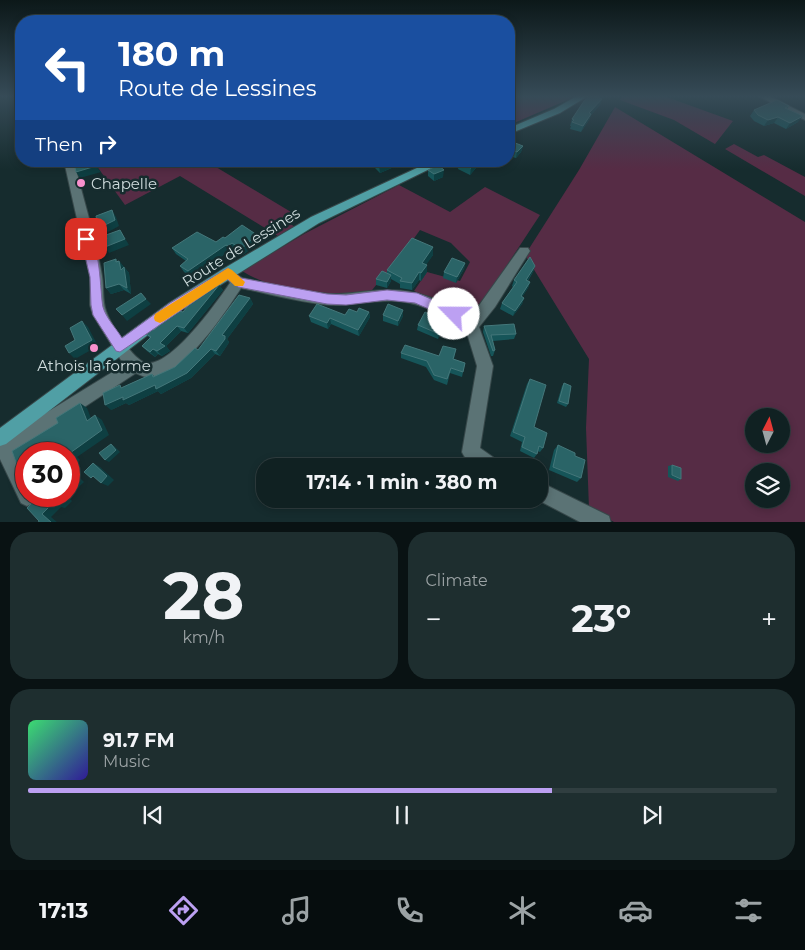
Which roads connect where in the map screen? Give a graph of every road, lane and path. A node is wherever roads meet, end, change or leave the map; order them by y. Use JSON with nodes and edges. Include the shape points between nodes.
{"nodes":[{"id":1,"x":535,"y":120,"type":"edge"},
{"id":2,"x":515,"y":128,"type":"edge"},
{"id":3,"x":70,"y":167,"type":"edge"},
{"id":4,"x":428,"y":167,"type":"edge"},
{"id":5,"x":524,"y":251,"type":"dead end"},
{"id":6,"x":233,"y":278,"type":"junction"},
{"id":7,"x":472,"y":326,"type":"junction"},
{"id":8,"x":120,"y":346,"type":"junction"},
{"id":9,"x":135,"y":366,"type":"junction"},
{"id":10,"x":2,"y":446,"type":"edge"},
{"id":11,"x":480,"y":458,"type":"edge"},
{"id":12,"x":15,"y":473,"type":"edge"},
{"id":13,"x":548,"y":495,"type":"edge"},
{"id":14,"x":602,"y":522,"type":"edge"}],
"edges":[{"from":1,"to":2,"type":"main road"},
{"from":3,"to":8,"type":"street","via":[[96,277],[97,305]]},
{"from":4,"to":6,"type":"main road","name":"Route de Lessines","via":[[315,220]]},
{"from":5,"to":7,"type":"street"},
{"from":6,"to":7,"type":"street","via":[[327,299],[387,295],[417,298],[454,314]]},
{"from":6,"to":8,"type":"main road","name":"Route de Lessines","via":[[174,307]]},
{"from":6,"to":9,"type":"street","via":[[213,318],[186,348],[159,368],[145,370]]},
{"from":7,"to":11,"type":"street","via":[[485,366],[471,452]]},
{"from":8,"to":9,"type":"street"},
{"from":8,"to":10,"type":"main road","name":"Route de Lessines"},
{"from":9,"to":10,"type":"street"},
{"from":10,"to":12,"type":"street"},
{"from":13,"to":14,"type":"street"}]}
